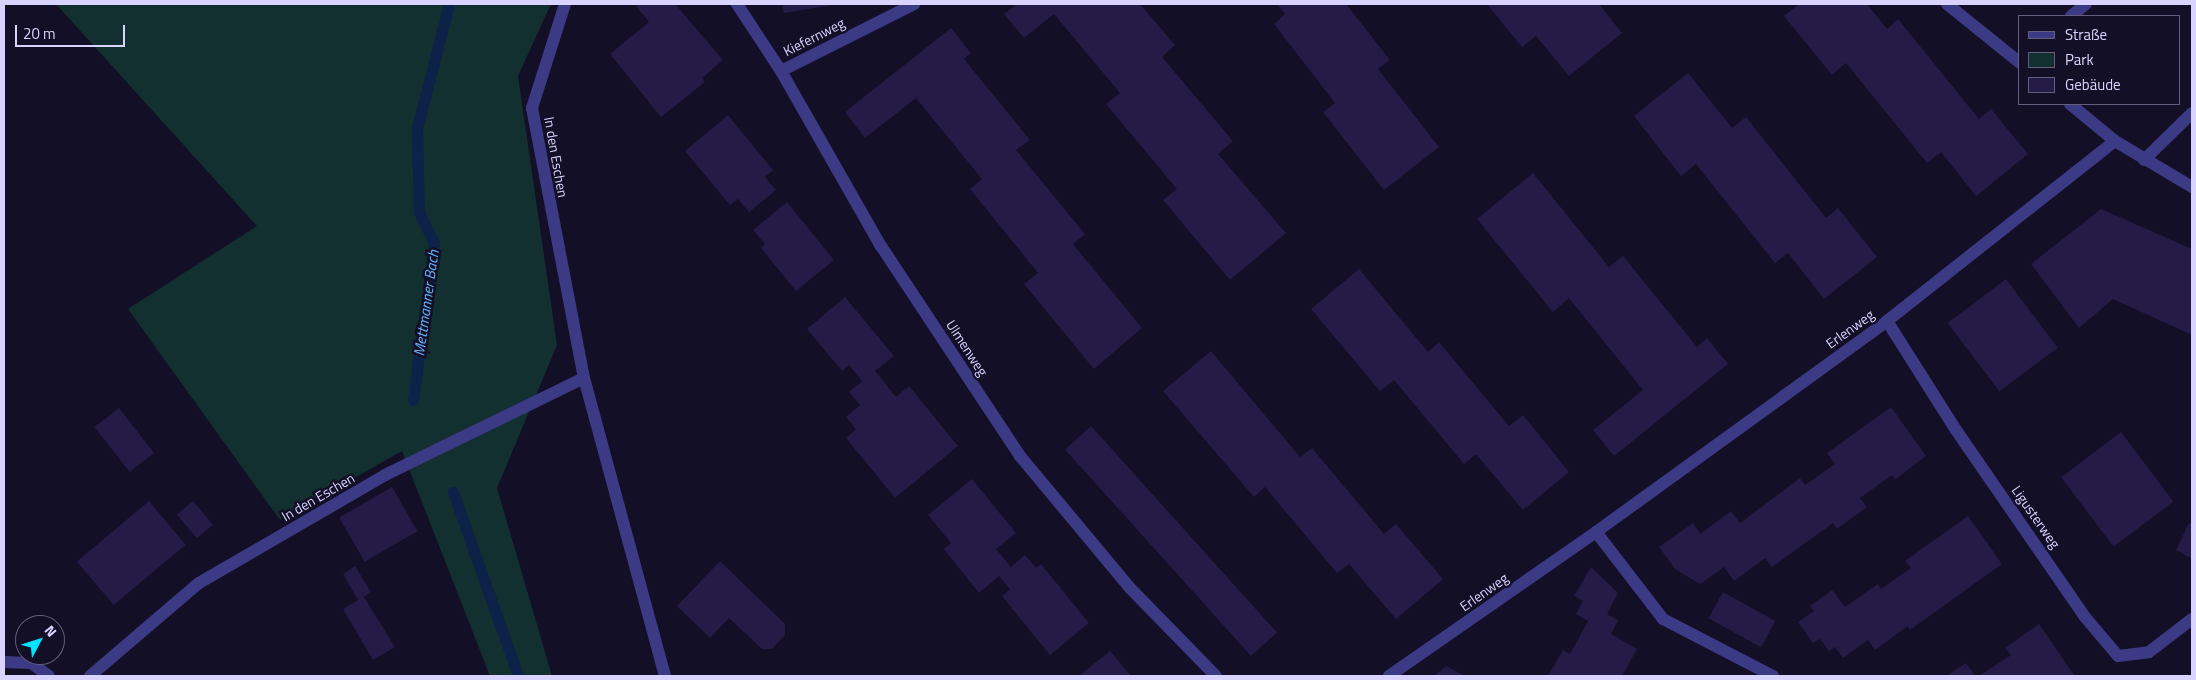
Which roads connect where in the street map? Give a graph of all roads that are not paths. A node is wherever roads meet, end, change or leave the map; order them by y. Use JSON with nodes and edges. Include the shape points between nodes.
{"nodes":[{"id":1,"x":565,"y":4,"type":"edge"},
{"id":2,"x":737,"y":4,"type":"edge"},
{"id":3,"x":914,"y":4,"type":"edge"},
{"id":4,"x":1947,"y":4,"type":"edge"},
{"id":5,"x":2086,"y":4,"type":"edge"},
{"id":6,"x":2072,"y":15,"type":"edge"},
{"id":7,"x":2018,"y":61,"type":"edge"},
{"id":8,"x":781,"y":71,"type":"junction"},
{"id":9,"x":2071,"y":105,"type":"edge"},
{"id":10,"x":2192,"y":113,"type":"edge"},
{"id":11,"x":2115,"y":141,"type":"junction"},
{"id":12,"x":2144,"y":160,"type":"junction"},
{"id":13,"x":2192,"y":187,"type":"edge"},
{"id":14,"x":1887,"y":321,"type":"junction"},
{"id":15,"x":584,"y":378,"type":"junction"},
{"id":16,"x":1596,"y":532,"type":"junction"},
{"id":17,"x":2192,"y":619,"type":"edge"},
{"id":18,"x":4,"y":662,"type":"edge"},
{"id":19,"x":49,"y":676,"type":"edge"},
{"id":20,"x":90,"y":676,"type":"edge"},
{"id":21,"x":665,"y":676,"type":"edge"},
{"id":22,"x":1216,"y":676,"type":"edge"},
{"id":23,"x":1389,"y":676,"type":"edge"},
{"id":24,"x":1773,"y":676,"type":"edge"}],
"edges":[{"from":1,"to":15,"type":"street","name":"In den Eschen","via":[[532,108]]},
{"from":2,"to":8,"type":"street","name":"Ulmenweg"},
{"from":3,"to":8,"type":"street","name":"Kiefernweg"},
{"from":4,"to":7,"type":"street"},
{"from":5,"to":6,"type":"street"},
{"from":8,"to":22,"type":"street","name":"Ulmenweg","via":[[881,246],[1020,456],[1130,588]]},
{"from":9,"to":11,"type":"street"},
{"from":10,"to":12,"type":"street"},
{"from":11,"to":12,"type":"street"},
{"from":11,"to":14,"type":"street","name":"Erlenweg"},
{"from":12,"to":13,"type":"street"},
{"from":14,"to":16,"type":"street","name":"Erlenweg"},
{"from":14,"to":17,"type":"street","name":"Ligusterweg","via":[[1956,430],[2085,617],[2118,656],[2149,652]]},
{"from":15,"to":20,"type":"street","name":"In den Eschen","via":[[385,475],[199,583]]},
{"from":15,"to":21,"type":"street","name":"In den Eschen"},
{"from":16,"to":23,"type":"street","name":"Erlenweg"},
{"from":16,"to":24,"type":"street","via":[[1663,619]]},
{"from":18,"to":19,"type":"street","via":[[31,662]]}]}
